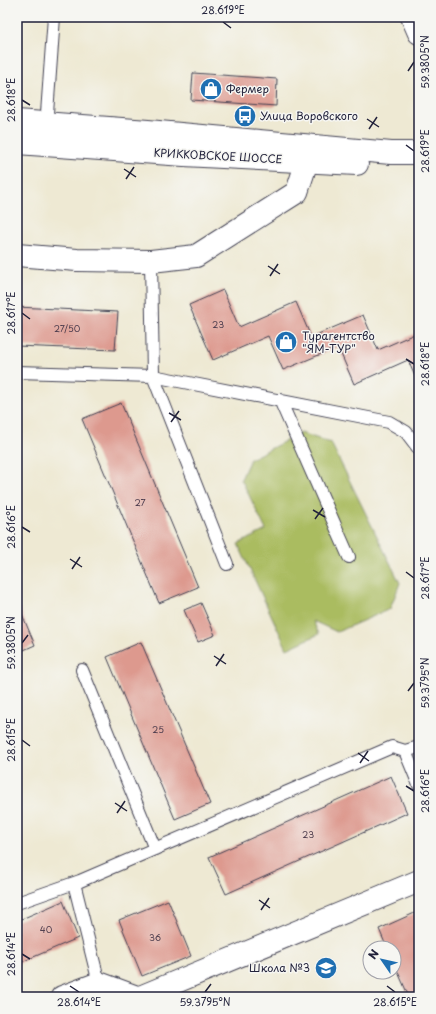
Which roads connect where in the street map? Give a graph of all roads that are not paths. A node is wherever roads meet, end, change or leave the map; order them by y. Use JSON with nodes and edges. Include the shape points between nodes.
{"nodes":[{"id":1,"x":54,"y":17,"type":"edge"},
{"id":2,"x":412,"y":17,"type":"edge"},
{"id":3,"x":419,"y":33,"type":"edge"},
{"id":4,"x":17,"y":121,"type":"edge"},
{"id":5,"x":45,"y":134,"type":"junction"},
{"id":6,"x":17,"y":143,"type":"edge"},
{"id":7,"x":419,"y":153,"type":"edge"},
{"id":8,"x":307,"y":161,"type":"junction"},
{"id":9,"x":419,"y":168,"type":"edge"},
{"id":10,"x":17,"y":255,"type":"edge"},
{"id":11,"x":151,"y":261,"type":"junction"},
{"id":12,"x":17,"y":372,"type":"edge"},
{"id":13,"x":153,"y":376,"type":"junction"},
{"id":14,"x":280,"y":400,"type":"junction"},
{"id":15,"x":419,"y":449,"type":"edge"},
{"id":16,"x":349,"y":557,"type":"dead end"},
{"id":17,"x":227,"y":564,"type":"dead end"},
{"id":18,"x":82,"y":670,"type":"dead end"},
{"id":19,"x":419,"y":747,"type":"edge"},
{"id":20,"x":405,"y":751,"type":"junction"},
{"id":21,"x":419,"y":785,"type":"edge"},
{"id":22,"x":155,"y":849,"type":"junction"},
{"id":23,"x":419,"y":881,"type":"edge"},
{"id":24,"x":74,"y":883,"type":"junction"},
{"id":25,"x":17,"y":903,"type":"edge"},
{"id":26,"x":99,"y":983,"type":"junction"},
{"id":27,"x":62,"y":997,"type":"edge"},
{"id":28,"x":137,"y":997,"type":"edge"},
{"id":29,"x":140,"y":997,"type":"edge"}],
"edges":[{"from":1,"to":5,"type":"lane"},
{"from":2,"to":3,"type":"main road"},
{"from":4,"to":5,"type":"main road"},
{"from":5,"to":6,"type":"main road","name":"КРИККОВСКОЕ ШОССЕ"},
{"from":5,"to":7,"type":"main road","via":[[148,131],[391,153]]},
{"from":5,"to":8,"type":"main road","name":"КРИККОВСКОЕ ШОССЕ","via":[[184,155]]},
{"from":8,"to":9,"type":"main road","name":"КРИККОВСКОЕ ШОССЕ"},
{"from":8,"to":11,"type":"main road","via":[[296,192],[283,201],[196,256]]},
{"from":10,"to":11,"type":"main road","via":[[77,260]]},
{"from":11,"to":13,"type":"lane"},
{"from":12,"to":13,"type":"lane"},
{"from":13,"to":14,"type":"lane"},
{"from":13,"to":17,"type":"lane"},
{"from":14,"to":15,"type":"lane","via":[[389,422],[406,432]]},
{"from":14,"to":16,"type":"lane"},
{"from":18,"to":22,"type":"lane"},
{"from":19,"to":20,"type":"lane"},
{"from":20,"to":21,"type":"lane"},
{"from":20,"to":22,"type":"lane","via":[[392,748]]},
{"from":22,"to":24,"type":"lane"},
{"from":23,"to":29,"type":"main road"},
{"from":24,"to":25,"type":"lane"},
{"from":24,"to":26,"type":"lane"},
{"from":26,"to":27,"type":"main road"},
{"from":26,"to":28,"type":"main road"}]}
